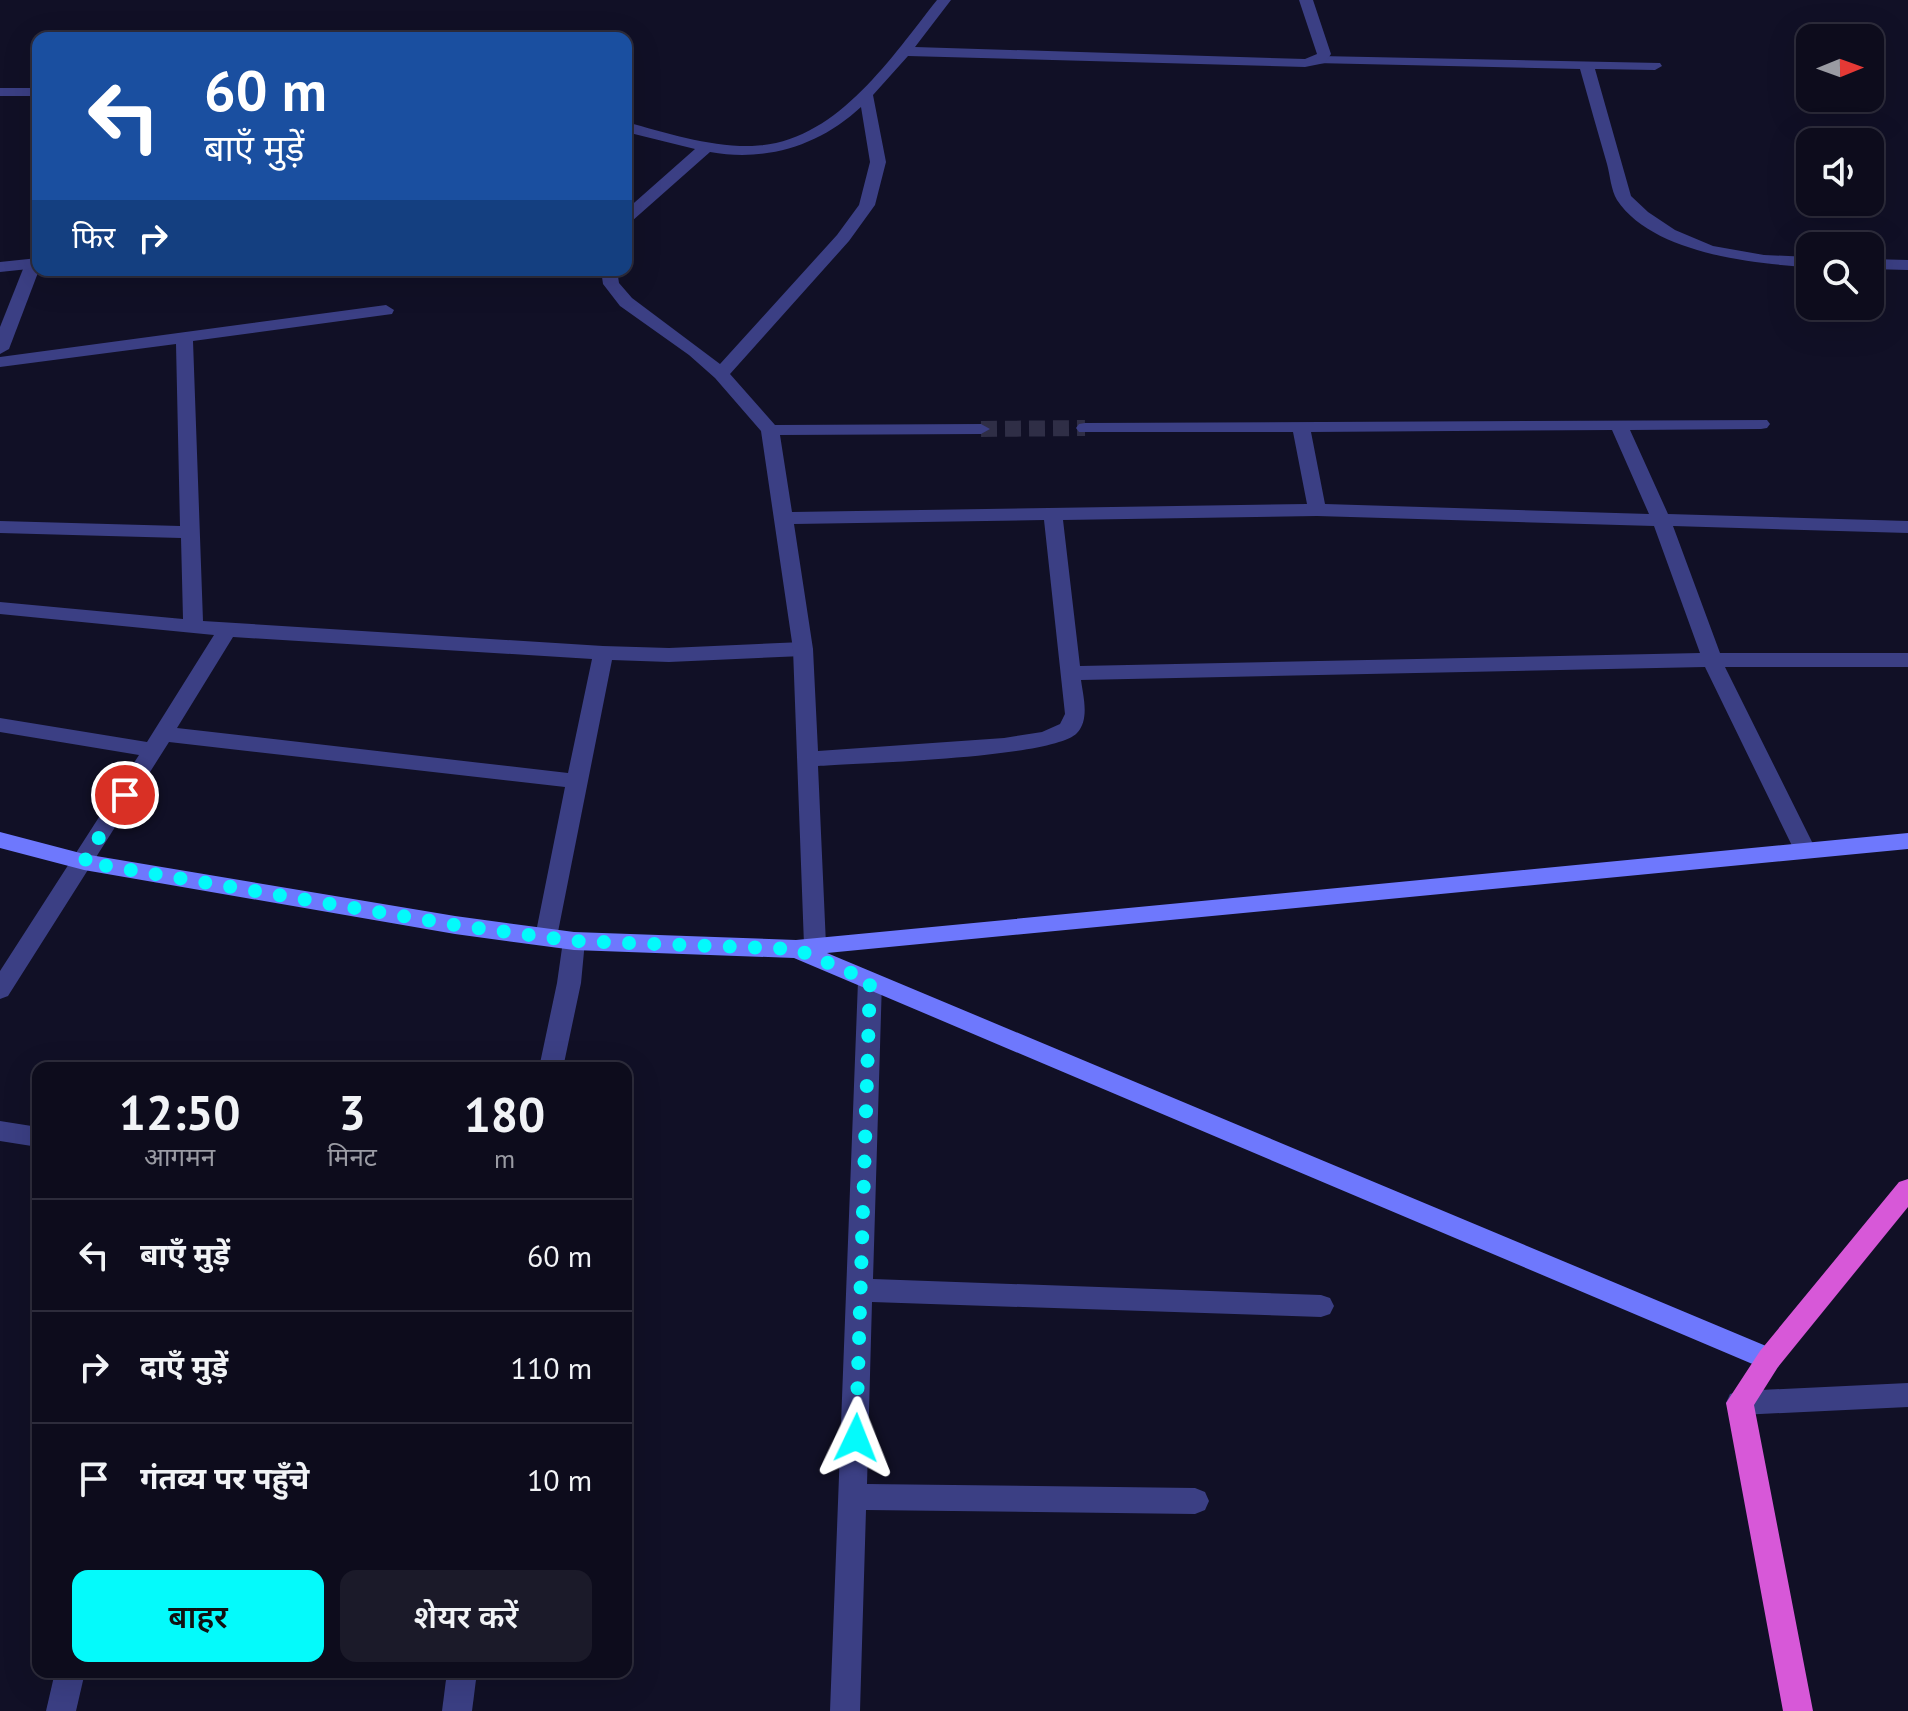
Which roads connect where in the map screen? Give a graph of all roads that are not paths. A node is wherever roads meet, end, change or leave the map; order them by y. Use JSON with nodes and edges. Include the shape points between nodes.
{"nodes":[{"id":1,"x":944,"y":0,"type":"edge"},
{"id":2,"x":1306,"y":0,"type":"edge"},
{"id":3,"x":903,"y":51,"type":"junction"},
{"id":4,"x":1320,"y":60,"type":"junction"},
{"id":5,"x":1586,"y":65,"type":"junction"},
{"id":6,"x":1655,"y":66,"type":"dead end"},
{"id":7,"x":0,"y":92,"type":"edge"},
{"id":8,"x":32,"y":92,"type":"edge"},
{"id":9,"x":866,"y":95,"type":"junction"},
{"id":10,"x":632,"y":128,"type":"edge"},
{"id":11,"x":706,"y":147,"type":"junction"},
{"id":12,"x":632,"y":213,"type":"edge"},
{"id":13,"x":1796,"y":261,"type":"edge"},
{"id":14,"x":32,"y":263,"type":"edge"},
{"id":15,"x":1884,"y":264,"type":"edge"},
{"id":16,"x":1908,"y":265,"type":"edge"},
{"id":17,"x":0,"y":267,"type":"edge"},
{"id":18,"x":32,"y":273,"type":"edge"},
{"id":19,"x":610,"y":276,"type":"edge"},
{"id":20,"x":386,"y":310,"type":"dead end"},
{"id":21,"x":184,"y":337,"type":"junction"},
{"id":22,"x":0,"y":349,"type":"edge"},
{"id":23,"x":0,"y":362,"type":"edge"},
{"id":24,"x":721,"y":374,"type":"junction"},
{"id":25,"x":1761,"y":424,"type":"dead end"},
{"id":26,"x":1619,"y":425,"type":"junction"},
{"id":27,"x":1301,"y":427,"type":"junction"},
{"id":28,"x":1085,"y":428,"type":"tunnel mouth"},
{"id":29,"x":981,"y":429,"type":"tunnel mouth"},
{"id":30,"x":770,"y":430,"type":"junction"},
{"id":31,"x":1317,"y":510,"type":"junction"},
{"id":32,"x":1053,"y":516,"type":"junction"},
{"id":33,"x":785,"y":518,"type":"junction"},
{"id":34,"x":1661,"y":519,"type":"junction"},
{"id":35,"x":0,"y":527,"type":"edge"},
{"id":36,"x":1908,"y":527,"type":"edge"},
{"id":37,"x":190,"y":532,"type":"junction"},
{"id":38,"x":0,"y":608,"type":"edge"},
{"id":39,"x":193,"y":627,"type":"junction"},
{"id":40,"x":227,"y":630,"type":"junction"},
{"id":41,"x":803,"y":649,"type":"junction"},
{"id":42,"x":603,"y":653,"type":"junction"},
{"id":43,"x":1712,"y":660,"type":"junction"},
{"id":44,"x":1908,"y":660,"type":"edge"},
{"id":45,"x":1070,"y":673,"type":"junction"},
{"id":46,"x":0,"y":725,"type":"edge"},
{"id":47,"x":158,"y":742,"type":"junction"},
{"id":48,"x":807,"y":759,"type":"junction"},
{"id":49,"x":576,"y":781,"type":"junction"},
{"id":50,"x":0,"y":840,"type":"edge"},
{"id":51,"x":1908,"y":841,"type":"edge"},
{"id":52,"x":1805,"y":850,"type":"junction"},
{"id":53,"x":84,"y":862,"type":"junction"},
{"id":54,"x":546,"y":937,"type":"junction"},
{"id":55,"x":574,"y":941,"type":"junction"},
{"id":56,"x":806,"y":947,"type":"junction"},
{"id":57,"x":870,"y":981,"type":"junction"},
{"id":58,"x":0,"y":990,"type":"edge"},
{"id":59,"x":552,"y":1062,"type":"edge"},
{"id":60,"x":0,"y":1131,"type":"edge"},
{"id":61,"x":32,"y":1136,"type":"edge"},
{"id":62,"x":1908,"y":1189,"type":"edge"},
{"id":63,"x":861,"y":1290,"type":"junction"},
{"id":64,"x":1321,"y":1306,"type":"dead end"},
{"id":65,"x":1769,"y":1359,"type":"junction"},
{"id":66,"x":1908,"y":1395,"type":"edge"},
{"id":67,"x":1740,"y":1403,"type":"junction"},
{"id":68,"x":854,"y":1497,"type":"junction"},
{"id":69,"x":1195,"y":1501,"type":"dead end"},
{"id":70,"x":69,"y":1678,"type":"edge"},
{"id":71,"x":461,"y":1678,"type":"edge"},
{"id":72,"x":61,"y":1711,"type":"edge"},
{"id":73,"x":457,"y":1711,"type":"edge"},
{"id":74,"x":845,"y":1711,"type":"edge"},
{"id":75,"x":1798,"y":1711,"type":"edge"}],
"edges":[{"from":1,"to":3,"type":"street"},
{"from":2,"to":4,"type":"street","via":[[1324,54]]},
{"from":3,"to":4,"type":"street","via":[[1295,64]]},
{"from":3,"to":9,"type":"street"},
{"from":4,"to":5,"type":"street"},
{"from":5,"to":6,"type":"street"},
{"from":5,"to":13,"type":"street","via":[[1624,198],[1642,215],[1709,250]]},
{"from":7,"to":8,"type":"street"},
{"from":9,"to":11,"type":"street","via":[[805,138],[773,149]]},
{"from":9,"to":24,"type":"street","via":[[878,162],[867,205]]},
{"from":10,"to":11,"type":"street"},
{"from":11,"to":12,"type":"street"},
{"from":14,"to":17,"type":"street"},
{"from":15,"to":16,"type":"street"},
{"from":18,"to":22,"type":"street"},
{"from":19,"to":24,"type":"street","via":[[626,302]]},
{"from":20,"to":21,"type":"street"},
{"from":21,"to":23,"type":"street"},
{"from":21,"to":37,"type":"street"},
{"from":24,"to":30,"type":"street"},
{"from":25,"to":26,"type":"street"},
{"from":26,"to":27,"type":"street"},
{"from":26,"to":34,"type":"street"},
{"from":27,"to":28,"type":"street"},
{"from":27,"to":31,"type":"street"},
{"from":29,"to":30,"type":"street"},
{"from":30,"to":33,"type":"street"},
{"from":31,"to":32,"type":"street"},
{"from":31,"to":34,"type":"street"},
{"from":32,"to":33,"type":"street"},
{"from":32,"to":45,"type":"street"},
{"from":33,"to":41,"type":"street"},
{"from":34,"to":36,"type":"street"},
{"from":34,"to":43,"type":"street"},
{"from":35,"to":37,"type":"street"},
{"from":37,"to":39,"type":"street"},
{"from":38,"to":39,"type":"street"},
{"from":39,"to":40,"type":"street"},
{"from":40,"to":42,"type":"street"},
{"from":40,"to":47,"type":"street"},
{"from":41,"to":42,"type":"street"},
{"from":41,"to":48,"type":"street"},
{"from":42,"to":49,"type":"street"},
{"from":43,"to":44,"type":"street"},
{"from":43,"to":45,"type":"street"},
{"from":43,"to":52,"type":"street"},
{"from":45,"to":48,"type":"street","via":[[1075,714],[1069,729],[1046,739]]},
{"from":46,"to":47,"type":"street"},
{"from":47,"to":49,"type":"street"},
{"from":47,"to":53,"type":"street"},
{"from":48,"to":56,"type":"street"},
{"from":49,"to":54,"type":"street"},
{"from":50,"to":53,"type":"main road"},
{"from":51,"to":52,"type":"main road"},
{"from":52,"to":56,"type":"main road"},
{"from":53,"to":54,"type":"main road"},
{"from":53,"to":58,"type":"street"},
{"from":54,"to":55,"type":"main road"},
{"from":55,"to":56,"type":"main road"},
{"from":55,"to":59,"type":"street"},
{"from":56,"to":57,"type":"main road"},
{"from":57,"to":63,"type":"street"},
{"from":57,"to":65,"type":"main road"},
{"from":60,"to":61,"type":"street"},
{"from":62,"to":65,"type":"highway"},
{"from":63,"to":64,"type":"street"},
{"from":63,"to":68,"type":"street"},
{"from":65,"to":67,"type":"highway"},
{"from":66,"to":67,"type":"street"},
{"from":67,"to":75,"type":"highway"},
{"from":68,"to":69,"type":"street"},
{"from":68,"to":74,"type":"street"},
{"from":70,"to":72,"type":"street"},
{"from":71,"to":73,"type":"street"}]}
